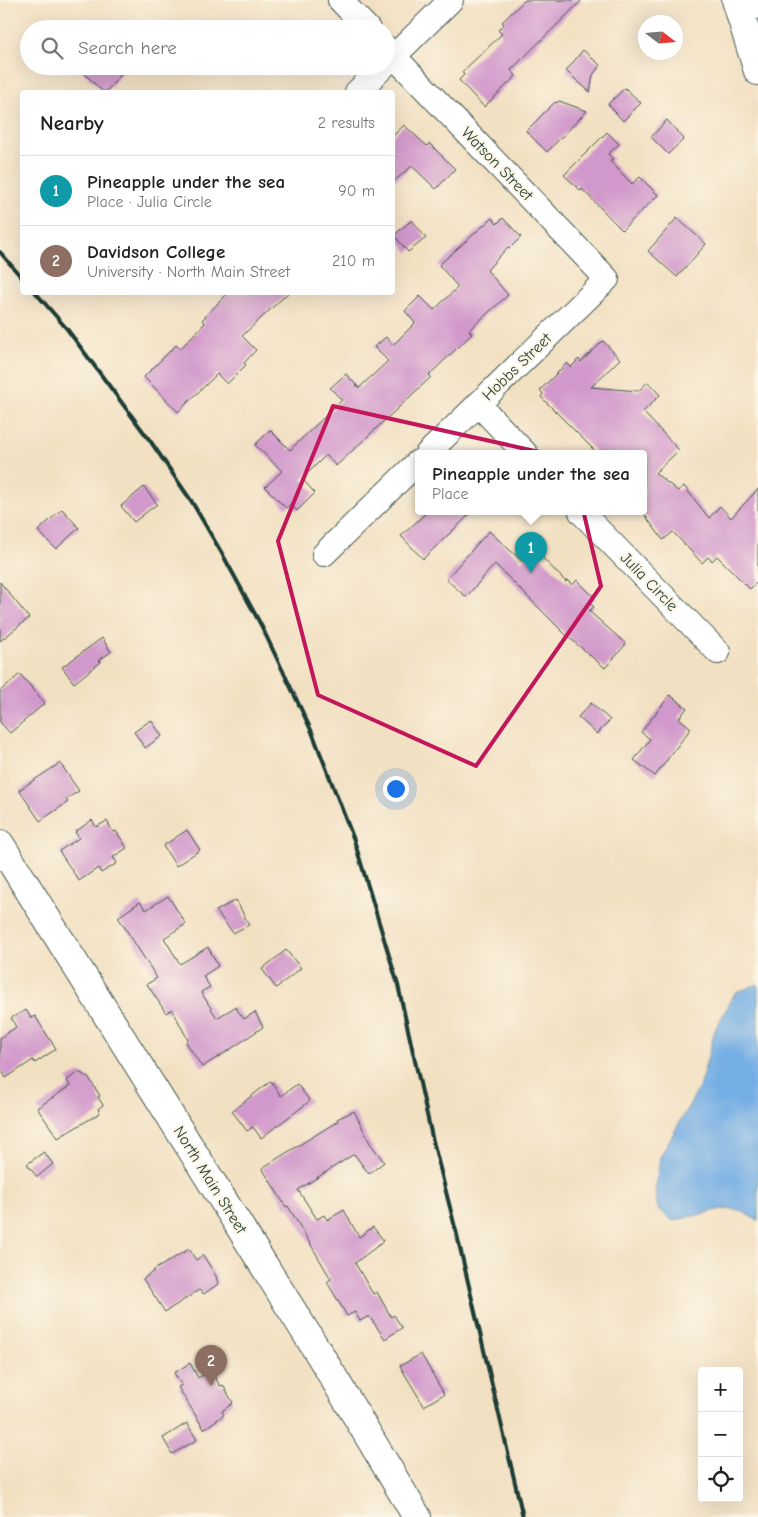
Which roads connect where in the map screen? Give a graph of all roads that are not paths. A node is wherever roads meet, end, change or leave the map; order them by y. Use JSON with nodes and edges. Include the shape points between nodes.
{"nodes":[{"id":1,"x":340,"y":0,"type":"edge"},
{"id":2,"x":450,"y":0,"type":"edge"},
{"id":3,"x":745,"y":6,"type":"edge"},
{"id":4,"x":359,"y":20,"type":"edge"},
{"id":5,"x":395,"y":51,"type":"edge"},
{"id":6,"x":395,"y":65,"type":"edge"},
{"id":7,"x":758,"y":71,"type":"edge"},
{"id":8,"x":372,"y":75,"type":"edge"},
{"id":9,"x":359,"y":90,"type":"edge"},
{"id":10,"x":607,"y":280,"type":"joint"},
{"id":11,"x":478,"y":404,"type":"junction"},
{"id":12,"x":431,"y":450,"type":"edge"},
{"id":13,"x":522,"y":450,"type":"edge"},
{"id":14,"x":415,"y":465,"type":"edge"},
{"id":15,"x":584,"y":515,"type":"edge"},
{"id":16,"x":324,"y":554,"type":"dead end"},
{"id":17,"x":718,"y":652,"type":"dead end"},
{"id":18,"x":0,"y":844,"type":"edge"},
{"id":19,"x":417,"y":1517,"type":"edge"}],
"edges":[{"from":1,"to":4,"type":"street"},
{"from":2,"to":5,"type":"street"},
{"from":3,"to":7,"type":"main road"},
{"from":6,"to":10,"type":"street","name":"Watson Street"},
{"from":8,"to":9,"type":"street"},
{"from":10,"to":11,"type":"street","name":"Hobbs Street"},
{"from":11,"to":12,"type":"street","name":"Hobbs Street"},
{"from":11,"to":13,"type":"street"},
{"from":14,"to":16,"type":"street"},
{"from":15,"to":17,"type":"street","name":"Julia Circle"},
{"from":18,"to":19,"type":"main road","name":"North Main Street","via":[[305,1331]]}]}
